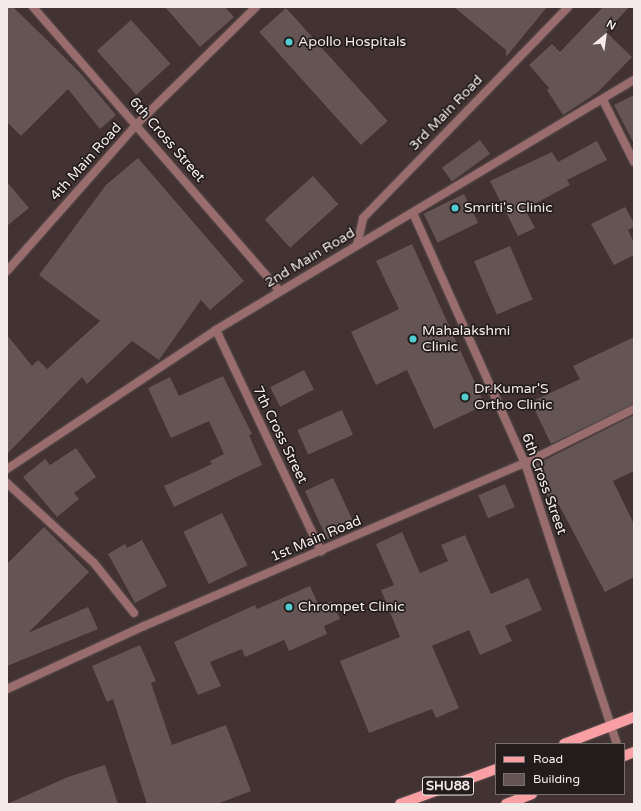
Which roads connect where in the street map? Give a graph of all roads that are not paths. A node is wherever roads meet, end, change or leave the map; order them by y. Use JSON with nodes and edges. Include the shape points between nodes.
{"nodes":[{"id":1,"x":34,"y":7,"type":"edge"},
{"id":2,"x":256,"y":7,"type":"edge"},
{"id":3,"x":568,"y":7,"type":"edge"},
{"id":4,"x":634,"y":80,"type":"edge"},
{"id":5,"x":603,"y":100,"type":"junction"},
{"id":6,"x":137,"y":124,"type":"junction"},
{"id":7,"x":634,"y":162,"type":"edge"},
{"id":8,"x":413,"y":213,"type":"junction"},
{"id":9,"x":356,"y":245,"type":"junction"},
{"id":10,"x":7,"y":271,"type":"edge"},
{"id":11,"x":280,"y":291,"type":"junction"},
{"id":12,"x":216,"y":330,"type":"junction"},
{"id":13,"x":634,"y":409,"type":"edge"},
{"id":14,"x":525,"y":463,"type":"junction"},
{"id":15,"x":7,"y":469,"type":"edge"},
{"id":16,"x":7,"y":483,"type":"edge"},
{"id":17,"x":322,"y":551,"type":"junction"},
{"id":18,"x":134,"y":613,"type":"dead end"},
{"id":19,"x":7,"y":689,"type":"edge"},
{"id":20,"x":634,"y":717,"type":"edge"},
{"id":21,"x":612,"y":727,"type":"junction"},
{"id":22,"x":567,"y":743,"type":"edge"},
{"id":23,"x":617,"y":743,"type":"edge"},
{"id":24,"x":495,"y":769,"type":"edge"},
{"id":25,"x":529,"y":795,"type":"edge"},
{"id":26,"x":400,"y":804,"type":"edge"},
{"id":27,"x":506,"y":804,"type":"edge"}],
"edges":[{"from":1,"to":6,"type":"street","name":"6th Cross Street"},
{"from":2,"to":6,"type":"street","name":"4th Main Road"},
{"from":3,"to":9,"type":"street","name":"3rd Main Road","via":[[363,218]]},
{"from":4,"to":5,"type":"street","name":"2nd Main Road"},
{"from":5,"to":7,"type":"street"},
{"from":5,"to":8,"type":"street","name":"2nd Main Road"},
{"from":6,"to":10,"type":"street","name":"4th Main Road"},
{"from":6,"to":11,"type":"street","name":"6th Cross Street"},
{"from":8,"to":9,"type":"street","name":"2nd Main Road"},
{"from":8,"to":14,"type":"street","name":"6th Cross Street"},
{"from":9,"to":11,"type":"street","name":"2nd Main Road"},
{"from":11,"to":12,"type":"street","name":"2nd Main Road"},
{"from":12,"to":15,"type":"street","name":"2nd Main Road"},
{"from":12,"to":17,"type":"street","name":"7th Cross Street"},
{"from":13,"to":14,"type":"street","name":"1st Main Road"},
{"from":14,"to":17,"type":"street","name":"1st Main Road"},
{"from":14,"to":21,"type":"street","name":"6th Cross Street"},
{"from":16,"to":18,"type":"street","via":[[94,563]]},
{"from":17,"to":19,"type":"street","name":"1st Main Road","via":[[144,626]]},
{"from":20,"to":21,"type":"main road"},
{"from":21,"to":22,"type":"main road"},
{"from":21,"to":23,"type":"street","name":"6th Cross Street"},
{"from":24,"to":26,"type":"main road","number":"SHU88"},
{"from":25,"to":27,"type":"main road"}]}
